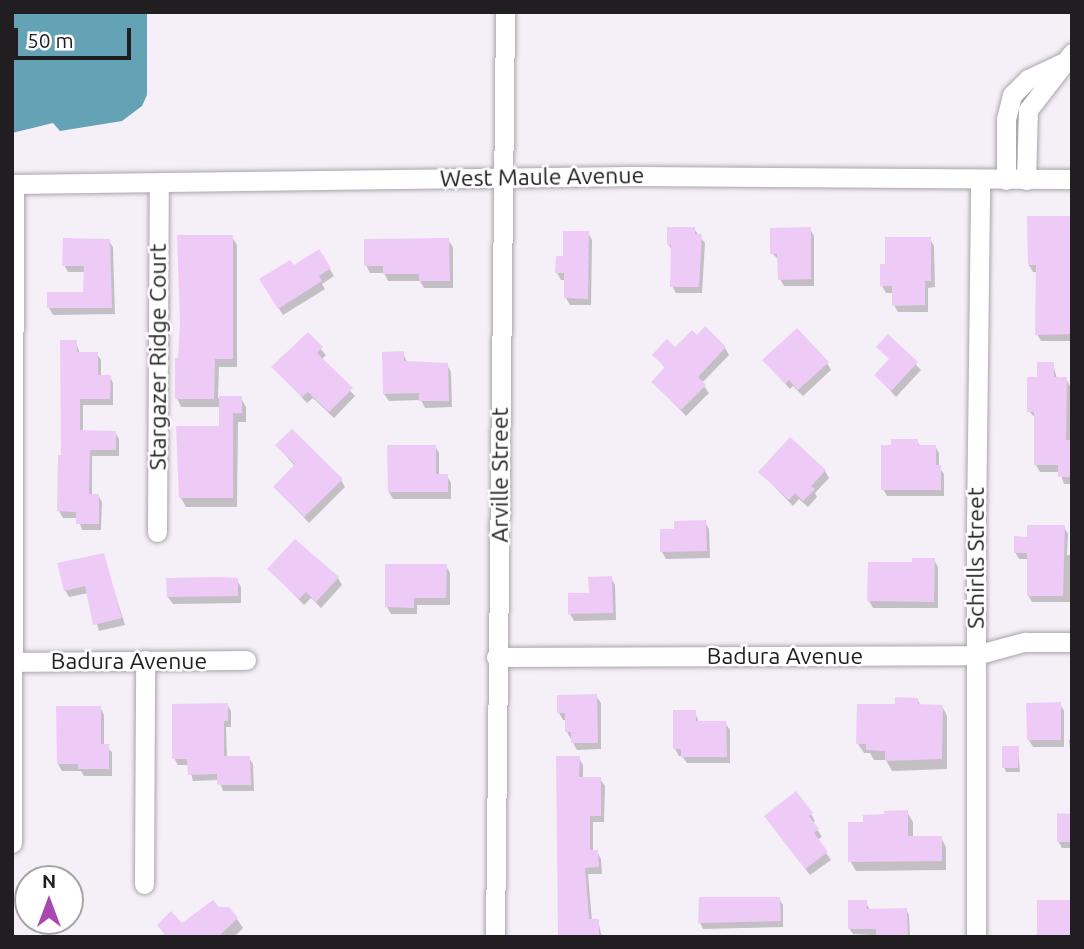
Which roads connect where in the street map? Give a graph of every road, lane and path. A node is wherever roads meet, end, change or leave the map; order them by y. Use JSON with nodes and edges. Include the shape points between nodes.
{"nodes":[{"id":1,"x":505,"y":12,"type":"edge"},
{"id":2,"x":1067,"y":58,"type":"edge"},
{"id":3,"x":502,"y":177,"type":"junction"},
{"id":4,"x":1072,"y":179,"type":"edge"},
{"id":5,"x":980,"y":180,"type":"junction"},
{"id":6,"x":1016,"y":180,"type":"junction"},
{"id":7,"x":159,"y":182,"type":"junction"},
{"id":8,"x":13,"y":184,"type":"edge"},
{"id":9,"x":157,"y":532,"type":"dead end"},
{"id":10,"x":1072,"y":642,"type":"edge"},
{"id":11,"x":976,"y":655,"type":"junction"},
{"id":12,"x":496,"y":657,"type":"junction"},
{"id":13,"x":145,"y":660,"type":"junction"},
{"id":14,"x":246,"y":660,"type":"dead end"},
{"id":15,"x":13,"y":662,"type":"edge"},
{"id":16,"x":12,"y":843,"type":"edge"},
{"id":17,"x":144,"y":884,"type":"dead end"},
{"id":18,"x":495,"y":937,"type":"edge"},
{"id":19,"x":976,"y":937,"type":"edge"}],
"edges":[{"from":1,"to":3,"type":"street","name":"Arville Street"},
{"from":2,"to":6,"type":"street","via":[[1028,110]]},
{"from":3,"to":5,"type":"street","name":"West Maule Avenue"},
{"from":3,"to":7,"type":"street","name":"West Maule Avenue"},
{"from":3,"to":12,"type":"street","name":"Arville Street"},
{"from":4,"to":6,"type":"street","name":"West Maule Avenue"},
{"from":5,"to":6,"type":"street","name":"West Maule Avenue"},
{"from":5,"to":11,"type":"street","name":"Schirlls Street"},
{"from":7,"to":8,"type":"street","name":"West Maule Avenue"},
{"from":7,"to":9,"type":"street","name":"Stargazer Ridge Court"},
{"from":8,"to":15,"type":"street"},
{"from":10,"to":11,"type":"street","name":"Badura Avenue","via":[[1024,642]]},
{"from":11,"to":12,"type":"street","name":"Badura Avenue"},
{"from":11,"to":19,"type":"street","name":"Schirlls Street"},
{"from":12,"to":18,"type":"street","name":"Arville Street"},
{"from":13,"to":14,"type":"street","name":"Badura Avenue"},
{"from":13,"to":15,"type":"street","name":"Badura Avenue"},
{"from":13,"to":17,"type":"street"},
{"from":15,"to":16,"type":"street"}]}
